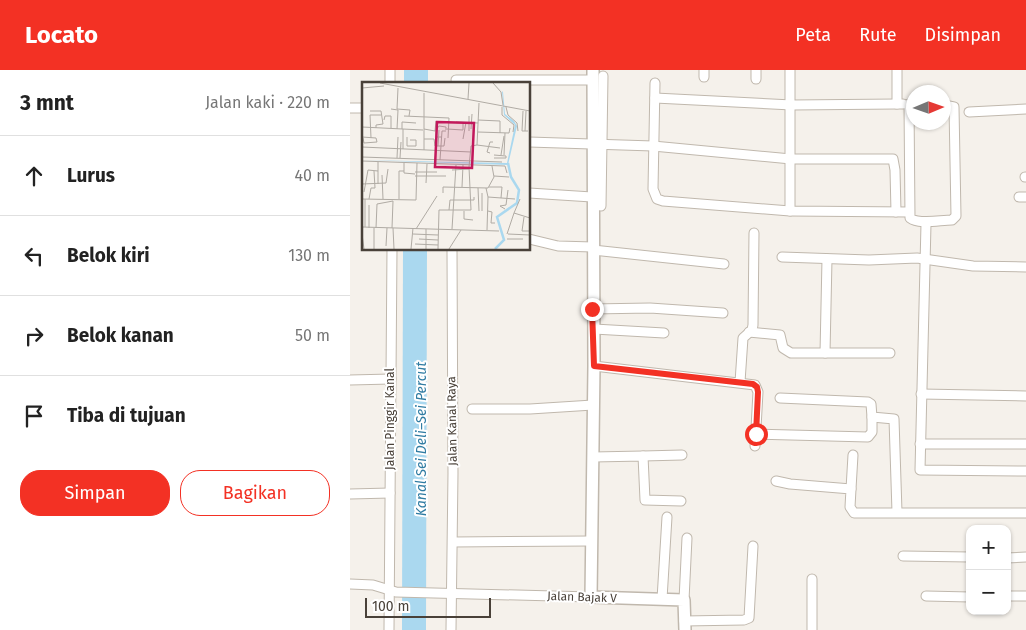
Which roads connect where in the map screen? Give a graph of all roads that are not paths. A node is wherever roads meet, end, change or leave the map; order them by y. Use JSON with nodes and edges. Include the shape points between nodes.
{"nodes":[{"id":1,"x":456,"y":70,"type":"edge"},
{"id":2,"x":790,"y":70,"type":"edge"},
{"id":3,"x":897,"y":70,"type":"edge"},
{"id":4,"x":596,"y":75,"type":"edge"},
{"id":5,"x":456,"y":82,"type":"edge"},
{"id":6,"x":655,"y":83,"type":"dead end"},
{"id":7,"x":655,"y":98,"type":"junction"},
{"id":8,"x":897,"y":104,"type":"junction"},
{"id":9,"x":906,"y":104,"type":"edge"},
{"id":10,"x":792,"y":105,"type":"junction"},
{"id":11,"x":951,"y":106,"type":"edge"},
{"id":12,"x":1026,"y":109,"type":"edge"},
{"id":13,"x":969,"y":112,"type":"dead end"},
{"id":14,"x":911,"y":130,"type":"edge"},
{"id":15,"x":530,"y":142,"type":"edge"},
{"id":16,"x":597,"y":144,"type":"junction"},
{"id":17,"x":653,"y":146,"type":"junction"},
{"id":18,"x":791,"y":159,"type":"junction"},
{"id":19,"x":530,"y":194,"type":"edge"},
{"id":20,"x":592,"y":197,"type":"junction"},
{"id":21,"x":601,"y":206,"type":"dead end"},
{"id":22,"x":790,"y":211,"type":"junction"},
{"id":23,"x":896,"y":212,"type":"junction"},
{"id":24,"x":910,"y":212,"type":"junction"},
{"id":25,"x":926,"y":224,"type":"dead end"},
{"id":26,"x":754,"y":232,"type":"dead end"},
{"id":27,"x":530,"y":239,"type":"edge"},
{"id":28,"x":593,"y":249,"type":"junction"},
{"id":29,"x":392,"y":250,"type":"edge"},
{"id":30,"x":452,"y":250,"type":"edge"},
{"id":31,"x":782,"y":258,"type":"dead end"},
{"id":32,"x":827,"y":259,"type":"junction"},
{"id":33,"x":927,"y":260,"type":"junction"},
{"id":34,"x":724,"y":264,"type":"dead end"},
{"id":35,"x":1026,"y":267,"type":"edge"},
{"id":36,"x":592,"y":309,"type":"junction"},
{"id":37,"x":723,"y":313,"type":"dead end"},
{"id":38,"x":594,"y":330,"type":"junction"},
{"id":39,"x":749,"y":332,"type":"junction"},
{"id":40,"x":664,"y":333,"type":"dead end"},
{"id":41,"x":825,"y":353,"type":"junction"},
{"id":42,"x":890,"y":353,"type":"dead end"},
{"id":43,"x":594,"y":366,"type":"junction"},
{"id":44,"x":390,"y":379,"type":"junction"},
{"id":45,"x":350,"y":380,"type":"edge"},
{"id":46,"x":740,"y":382,"type":"junction"},
{"id":47,"x":921,"y":394,"type":"junction"},
{"id":48,"x":1026,"y":396,"type":"edge"},
{"id":49,"x":780,"y":398,"type":"dead end"},
{"id":50,"x":593,"y":405,"type":"junction"},
{"id":51,"x":472,"y":409,"type":"dead end"},
{"id":52,"x":872,"y":418,"type":"junction"},
{"id":53,"x":756,"y":434,"type":"junction"},
{"id":54,"x":920,"y":444,"type":"junction"},
{"id":55,"x":1026,"y":444,"type":"edge"},
{"id":56,"x":755,"y":446,"type":"dead end"},
{"id":57,"x":682,"y":455,"type":"dead end"},
{"id":58,"x":853,"y":455,"type":"dead end"},
{"id":59,"x":643,"y":456,"type":"junction"},
{"id":60,"x":593,"y":457,"type":"junction"},
{"id":61,"x":1026,"y":470,"type":"edge"},
{"id":62,"x":776,"y":481,"type":"dead end"},
{"id":63,"x":851,"y":488,"type":"junction"},
{"id":64,"x":390,"y":493,"type":"junction"},
{"id":65,"x":350,"y":494,"type":"edge"},
{"id":66,"x":681,"y":501,"type":"dead end"},
{"id":67,"x":897,"y":512,"type":"junction"},
{"id":68,"x":1026,"y":513,"type":"edge"},
{"id":69,"x":667,"y":517,"type":"dead end"},
{"id":70,"x":687,"y":538,"type":"dead end"},
{"id":71,"x":592,"y":541,"type":"junction"},
{"id":72,"x":453,"y":542,"type":"junction"},
{"id":73,"x":753,"y":546,"type":"dead end"},
{"id":74,"x":903,"y":556,"type":"dead end"},
{"id":75,"x":966,"y":557,"type":"edge"},
{"id":76,"x":1026,"y":557,"type":"edge"},
{"id":77,"x":1011,"y":558,"type":"edge"},
{"id":78,"x":812,"y":579,"type":"dead end"},
{"id":79,"x":350,"y":584,"type":"edge"},
{"id":80,"x":393,"y":591,"type":"junction"},
{"id":81,"x":449,"y":594,"type":"junction"},
{"id":82,"x":926,"y":596,"type":"dead end"},
{"id":83,"x":1011,"y":596,"type":"edge"},
{"id":84,"x":1026,"y":596,"type":"edge"},
{"id":85,"x":592,"y":597,"type":"junction"},
{"id":86,"x":966,"y":597,"type":"edge"},
{"id":87,"x":662,"y":599,"type":"junction"},
{"id":88,"x":684,"y":600,"type":"junction"},
{"id":89,"x":685,"y":626,"type":"edge"},
{"id":90,"x":389,"y":630,"type":"edge"},
{"id":91,"x":451,"y":630,"type":"edge"},
{"id":92,"x":812,"y":630,"type":"edge"}],
"edges":[{"from":1,"to":5,"type":"street"},
{"from":2,"to":10,"type":"street"},
{"from":3,"to":8,"type":"street"},
{"from":4,"to":5,"type":"street"},
{"from":4,"to":16,"type":"street"},
{"from":6,"to":7,"type":"street"},
{"from":7,"to":10,"type":"street"},
{"from":7,"to":17,"type":"street"},
{"from":8,"to":9,"type":"street"},
{"from":8,"to":10,"type":"street"},
{"from":10,"to":18,"type":"street"},
{"from":11,"to":24,"type":"street","via":[[954,107],[955,217],[951,220],[916,221],[910,219]]},
{"from":12,"to":13,"type":"street"},
{"from":14,"to":24,"type":"street"},
{"from":15,"to":16,"type":"street"},
{"from":16,"to":17,"type":"street"},
{"from":16,"to":20,"type":"street"},
{"from":16,"to":21,"type":"street"},
{"from":17,"to":18,"type":"street"},
{"from":17,"to":22,"type":"street","via":[[653,189],[654,196],[660,201]]},
{"from":18,"to":22,"type":"street"},
{"from":18,"to":23,"type":"street","via":[[894,159]]},
{"from":19,"to":20,"type":"street"},
{"from":20,"to":28,"type":"street"},
{"from":22,"to":23,"type":"street"},
{"from":23,"to":24,"type":"street"},
{"from":25,"to":33,"type":"street"},
{"from":26,"to":39,"type":"street","via":[[752,326]]},
{"from":27,"to":28,"type":"street"},
{"from":28,"to":34,"type":"street"},
{"from":28,"to":36,"type":"street"},
{"from":29,"to":44,"type":"street","name":"Jalan Pinggir Kanal"},
{"from":30,"to":72,"type":"street","name":"Jalan Kanal Raya"},
{"from":31,"to":32,"type":"street"},
{"from":32,"to":33,"type":"street","via":[[912,257]]},
{"from":32,"to":41,"type":"street"},
{"from":33,"to":35,"type":"street","via":[[973,266]]},
{"from":33,"to":47,"type":"street"},
{"from":36,"to":37,"type":"street","via":[[650,308]]},
{"from":36,"to":38,"type":"street"},
{"from":38,"to":40,"type":"street"},
{"from":38,"to":43,"type":"street"},
{"from":39,"to":41,"type":"street","via":[[780,335],[787,352]]},
{"from":39,"to":46,"type":"street","via":[[743,341]]},
{"from":41,"to":42,"type":"street"},
{"from":43,"to":46,"type":"street"},
{"from":43,"to":50,"type":"street"},
{"from":44,"to":45,"type":"street"},
{"from":44,"to":64,"type":"street","name":"Jalan Pinggir Kanal"},
{"from":46,"to":53,"type":"street","via":[[757,387]]},
{"from":47,"to":48,"type":"street"},
{"from":47,"to":54,"type":"street"},
{"from":49,"to":52,"type":"street","via":[[868,402]]},
{"from":50,"to":51,"type":"street"},
{"from":50,"to":60,"type":"street"},
{"from":52,"to":53,"type":"street","via":[[872,432],[868,437]]},
{"from":52,"to":67,"type":"street","via":[[891,418],[896,422]]},
{"from":53,"to":56,"type":"street"},
{"from":54,"to":55,"type":"street"},
{"from":54,"to":61,"type":"street","via":[[922,471]]},
{"from":57,"to":59,"type":"street"},
{"from":58,"to":63,"type":"street"},
{"from":59,"to":60,"type":"street"},
{"from":59,"to":66,"type":"street","via":[[644,500]]},
{"from":60,"to":71,"type":"street"},
{"from":62,"to":63,"type":"street"},
{"from":63,"to":67,"type":"street","via":[[850,507],[854,514]]},
{"from":64,"to":65,"type":"street"},
{"from":64,"to":80,"type":"street","name":"Jalan Pinggir Kanal"},
{"from":67,"to":68,"type":"street"},
{"from":69,"to":87,"type":"street"},
{"from":70,"to":88,"type":"street"},
{"from":71,"to":72,"type":"street"},
{"from":71,"to":85,"type":"street"},
{"from":72,"to":81,"type":"street","name":"Jalan Kanal Raya"},
{"from":73,"to":89,"type":"street","via":[[748,618]]},
{"from":74,"to":75,"type":"street"},
{"from":76,"to":77,"type":"street"},
{"from":78,"to":92,"type":"street"},
{"from":79,"to":80,"type":"street","via":[[372,585]]},
{"from":80,"to":81,"type":"street","name":"Jalan Bajak V"},
{"from":80,"to":90,"type":"street","name":"Jalan Pinggir Kanal"},
{"from":81,"to":85,"type":"street","name":"Jalan Bajak V"},
{"from":81,"to":91,"type":"street"},
{"from":82,"to":86,"type":"street"},
{"from":83,"to":84,"type":"street"},
{"from":85,"to":87,"type":"street","name":"Jalan Bajak V"},
{"from":87,"to":88,"type":"street","name":"Jalan Bajak V"},
{"from":88,"to":89,"type":"street"}]}
